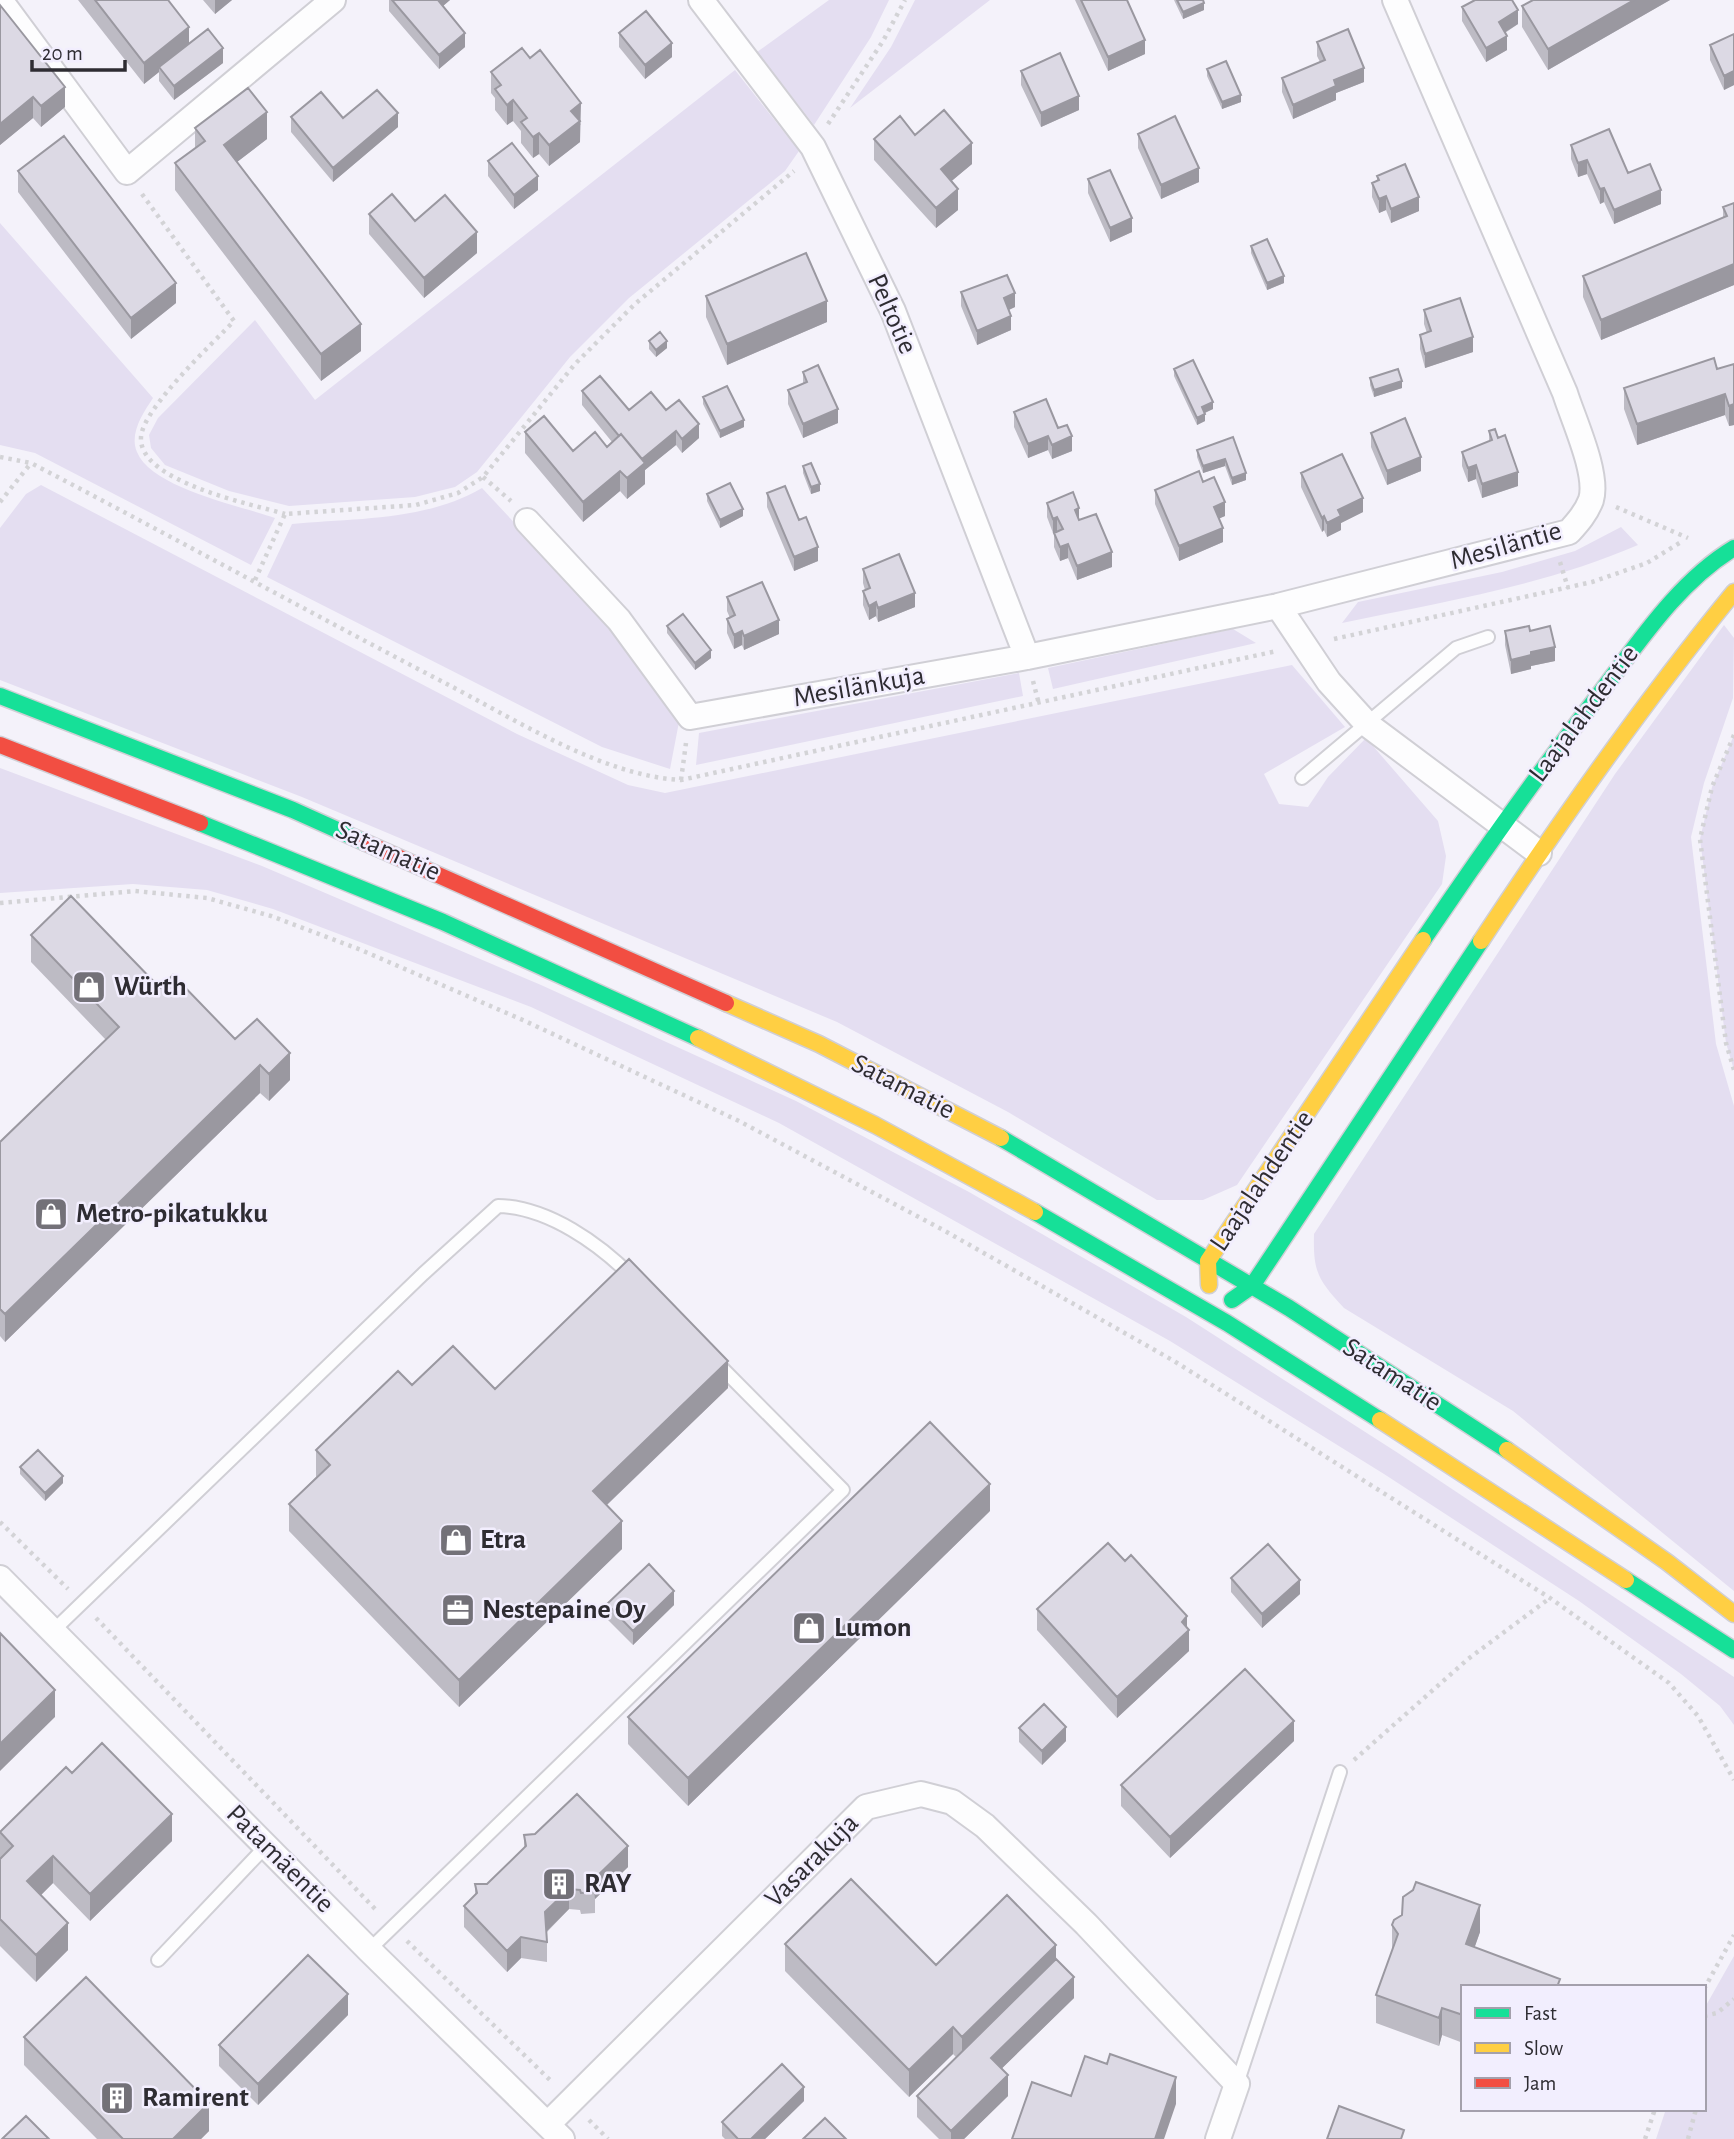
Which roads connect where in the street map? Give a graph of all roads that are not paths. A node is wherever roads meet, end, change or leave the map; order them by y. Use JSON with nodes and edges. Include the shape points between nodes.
{"nodes":[{"id":1,"x":0,"y":0,"type":"edge"},
{"id":2,"x":332,"y":0,"type":"edge"},
{"id":3,"x":701,"y":0,"type":"edge"},
{"id":4,"x":1395,"y":0,"type":"edge"},
{"id":5,"x":527,"y":521,"type":"road end"},
{"id":6,"x":1734,"y":548,"type":"edge"},
{"id":7,"x":1734,"y":592,"type":"edge"},
{"id":8,"x":1278,"y":606,"type":"junction"},
{"id":9,"x":1488,"y":637,"type":"dead end"},
{"id":10,"x":1027,"y":657,"type":"junction"},
{"id":11,"x":0,"y":696,"type":"edge"},
{"id":12,"x":1368,"y":724,"type":"junction"},
{"id":13,"x":0,"y":745,"type":"edge"},
{"id":14,"x":1302,"y":778,"type":"dead end"},
{"id":15,"x":1501,"y":823,"type":"junction"},
{"id":16,"x":1539,"y":853,"type":"junction"},
{"id":17,"x":1208,"y":1261,"type":"junction"},
{"id":18,"x":1252,"y":1286,"type":"junction"},
{"id":19,"x":646,"y":1291,"type":"edge"},
{"id":20,"x":1211,"y":1314,"type":"junction"},
{"id":21,"x":705,"y":1351,"type":"edge"},
{"id":22,"x":0,"y":1578,"type":"edge"},
{"id":23,"x":1734,"y":1614,"type":"edge"},
{"id":24,"x":53,"y":1631,"type":"junction"},
{"id":25,"x":1734,"y":1650,"type":"edge"},
{"id":26,"x":1340,"y":1772,"type":"road end"},
{"id":27,"x":267,"y":1845,"type":"junction"},
{"id":28,"x":369,"y":1950,"type":"junction"},
{"id":29,"x":158,"y":1960,"type":"dead end"},
{"id":30,"x":1237,"y":2084,"type":"junction"},
{"id":31,"x":555,"y":2132,"type":"edge"},
{"id":32,"x":1218,"y":2139,"type":"edge"}],
"edges":[{"from":1,"to":2,"type":"street","via":[[127,172]]},
{"from":3,"to":10,"type":"street","name":"Peltotie","via":[[813,146],[893,311]]},
{"from":4,"to":8,"type":"street","name":"Mesiläntie","via":[[1565,393],[1587,460],[1592,497],[1569,532]]},
{"from":5,"to":10,"type":"street","name":"Mesilänkuja","via":[[619,620],[690,717]]},
{"from":6,"to":15,"type":"main road","name":"Laajalahdentie","via":[[1712,561],[1651,626]]},
{"from":7,"to":16,"type":"main road","name":"Laajalahdentie","via":[[1682,655]]},
{"from":8,"to":10,"type":"street","name":"Mesilänkuja"},
{"from":8,"to":12,"type":"street","via":[[1329,682]]},
{"from":9,"to":12,"type":"lane","via":[[1456,648]]},
{"from":11,"to":17,"type":"main road","name":"Satamatie","via":[[293,810],[819,1044],[989,1131]]},
{"from":12,"to":14,"type":"lane"},
{"from":12,"to":15,"type":"street"},
{"from":13,"to":20,"type":"main road","name":"Satamatie","via":[[278,852],[596,990],[803,1088],[987,1185]]},
{"from":15,"to":16,"type":"street"},
{"from":15,"to":17,"type":"main road","name":"Laajalahdentie"},
{"from":16,"to":18,"type":"main road","name":"Laajalahdentie"},
{"from":17,"to":18,"type":"main road","name":"Satamatie"},
{"from":17,"to":20,"type":"main road","name":"Laajalahdentie"},
{"from":18,"to":20,"type":"main road","name":"Laajalahdentie"},
{"from":18,"to":23,"type":"main road","name":"Satamatie","via":[[1485,1435]]},
{"from":19,"to":24,"type":"lane","via":[[596,1245],[535,1213],[498,1206]]},
{"from":20,"to":25,"type":"main road","name":"Satamatie","via":[[1459,1469]]},
{"from":21,"to":28,"type":"lane","via":[[843,1490]]},
{"from":22,"to":24,"type":"street","name":"Patamäentie"},
{"from":24,"to":27,"type":"street","name":"Patamäentie"},
{"from":26,"to":30,"type":"lane"},
{"from":27,"to":28,"type":"street","name":"Patamäentie"},
{"from":27,"to":29,"type":"lane"},
{"from":28,"to":31,"type":"street","name":"Patamäentie"},
{"from":30,"to":31,"type":"street","name":"Vasarakuja","via":[[1086,1924],[985,1826],[952,1802],[921,1794],[866,1807],[571,2100]]},
{"from":30,"to":32,"type":"street"}]}
